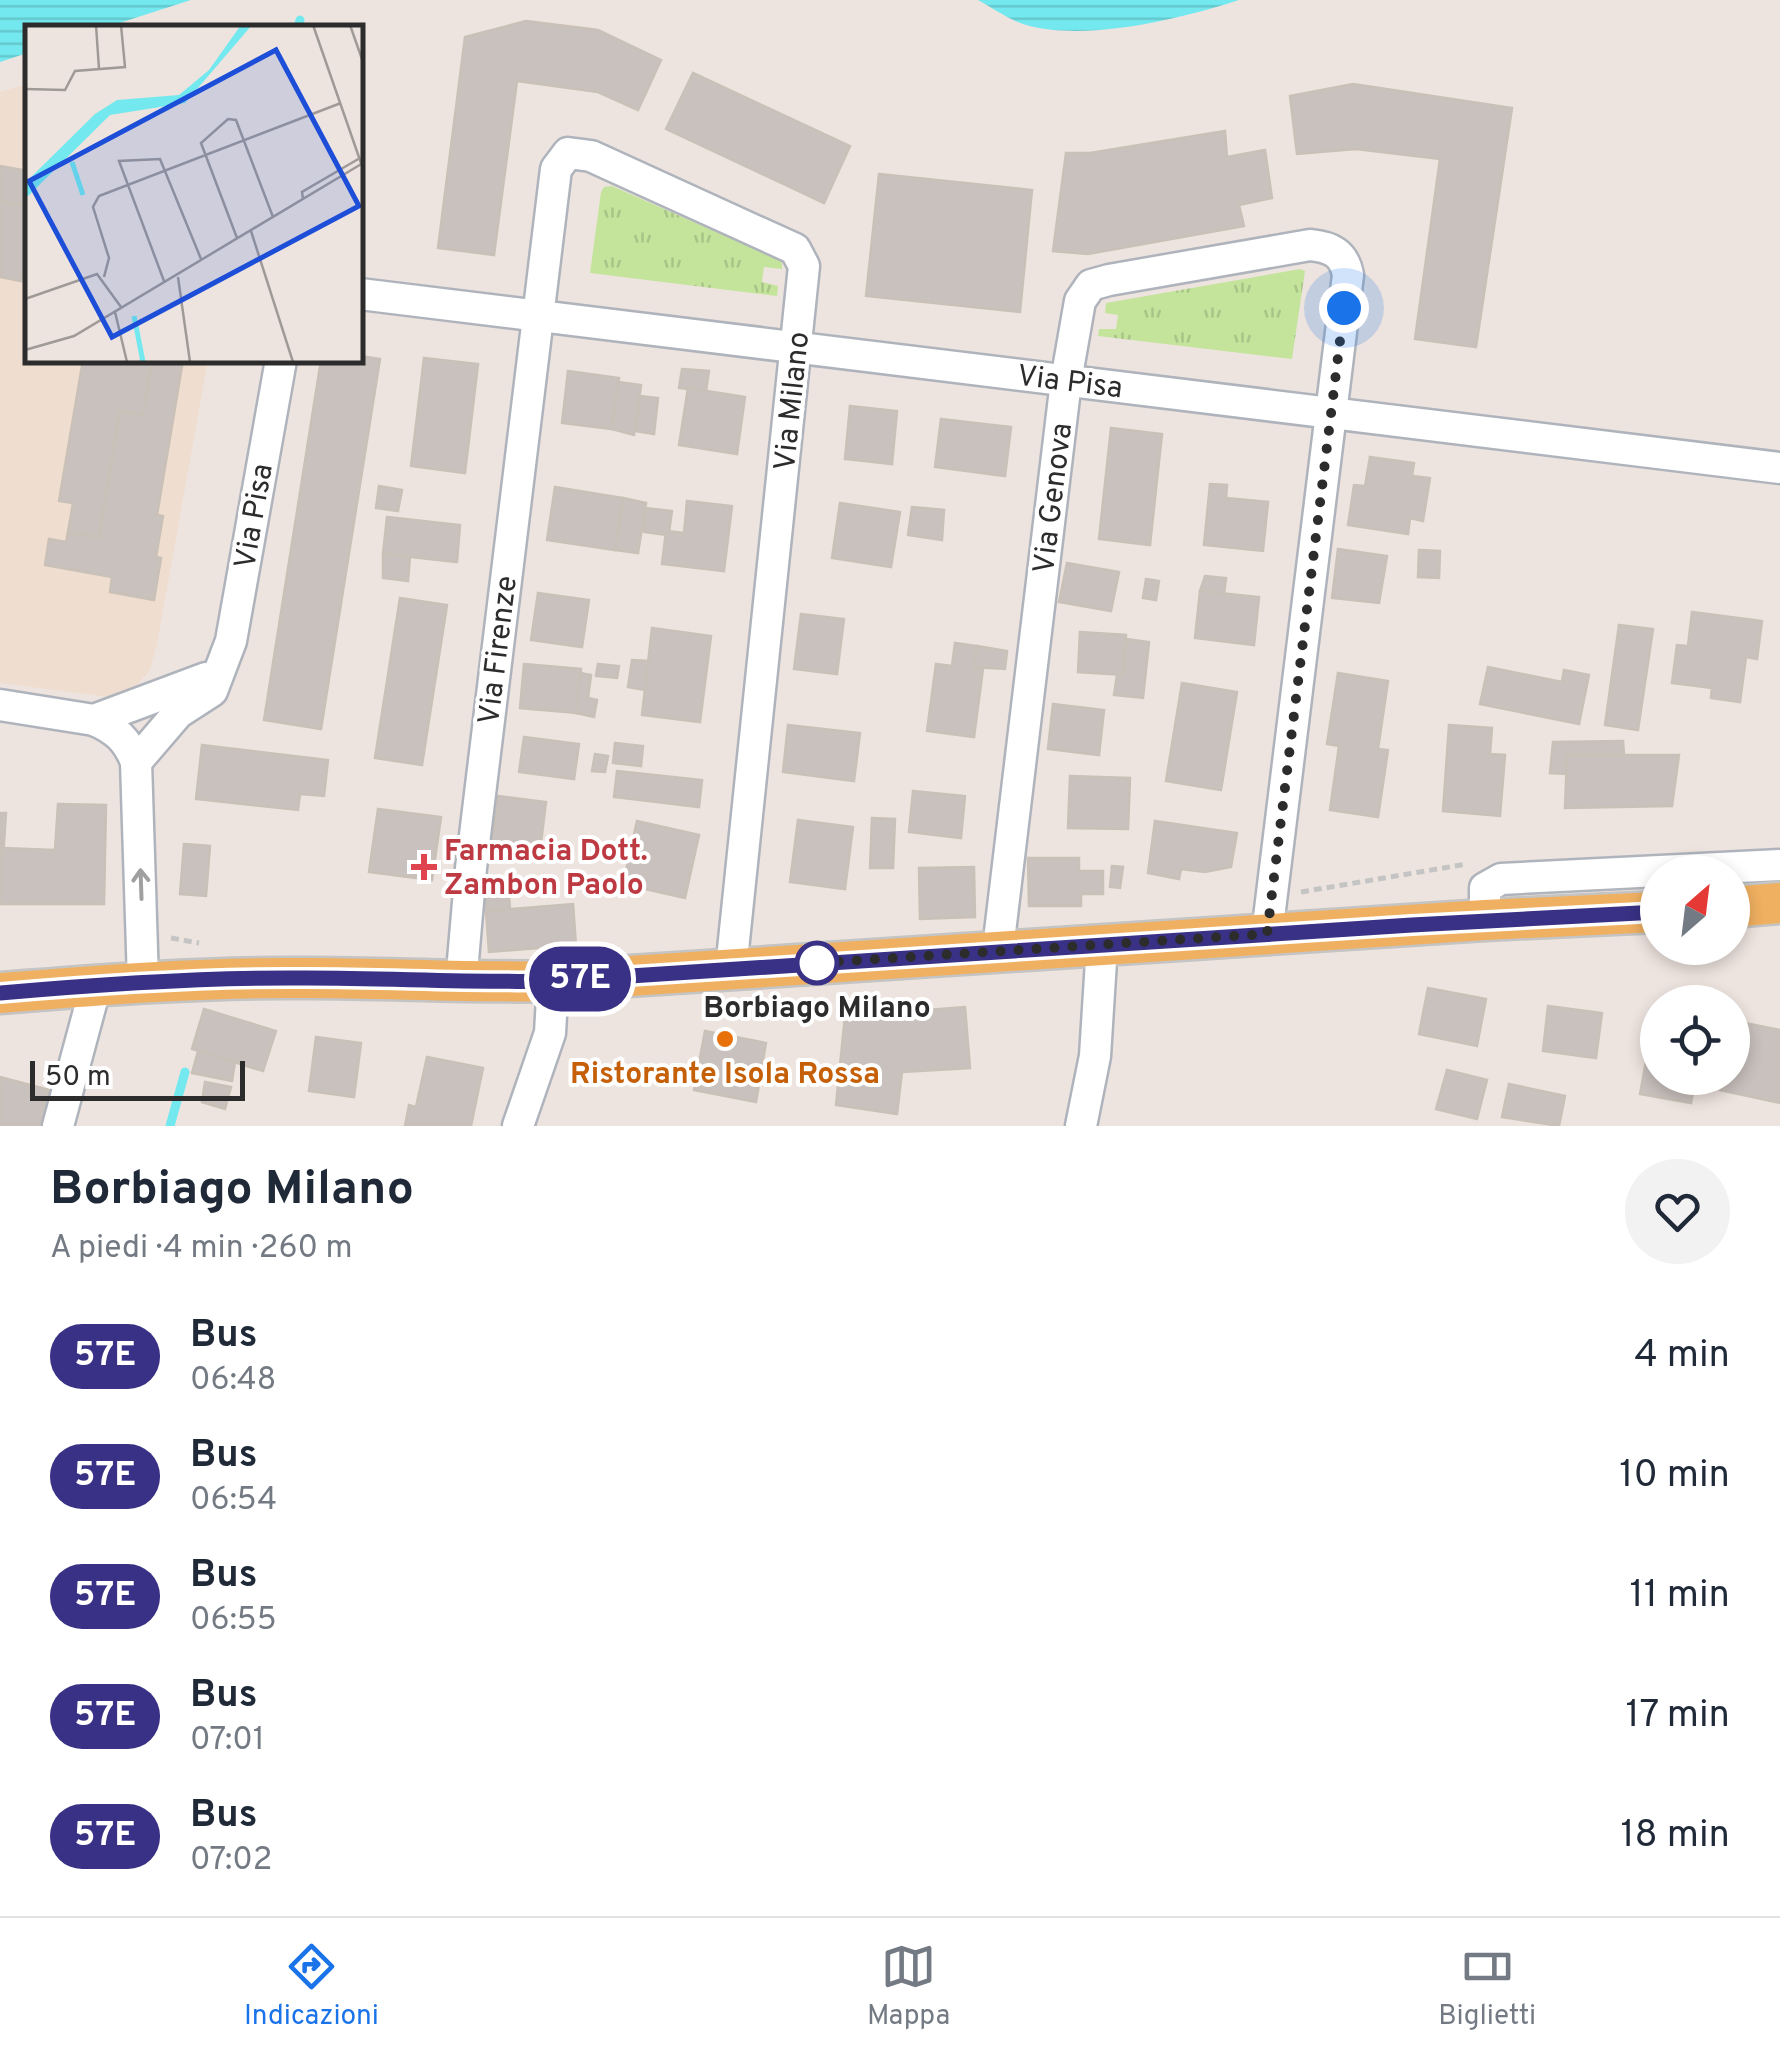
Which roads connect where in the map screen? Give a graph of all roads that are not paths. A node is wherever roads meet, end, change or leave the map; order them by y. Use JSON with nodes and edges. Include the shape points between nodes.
{"nodes":[{"id":1,"x":362,"y":294,"type":"edge"},
{"id":2,"x":536,"y":317,"type":"junction"},
{"id":3,"x":797,"y":348,"type":"junction"},
{"id":4,"x":280,"y":362,"type":"edge"},
{"id":5,"x":1066,"y":381,"type":"junction"},
{"id":6,"x":1331,"y":415,"type":"junction"},
{"id":7,"x":1780,"y":468,"type":"edge"},
{"id":8,"x":222,"y":671,"type":"junction"},
{"id":9,"x":0,"y":705,"type":"edge"},
{"id":10,"x":94,"y":720,"type":"junction"},
{"id":11,"x":136,"y":762,"type":"junction"},
{"id":12,"x":1780,"y":866,"type":"edge"},
{"id":13,"x":1780,"y":903,"type":"edge"},
{"id":14,"x":1750,"y":906,"type":"edge"},
{"id":15,"x":1640,"y":913,"type":"edge"},
{"id":16,"x":1485,"y":920,"type":"junction"},
{"id":17,"x":1267,"y":934,"type":"junction"},
{"id":18,"x":1102,"y":945,"type":"junction"},
{"id":19,"x":1002,"y":951,"type":"junction"},
{"id":20,"x":731,"y":969,"type":"junction"},
{"id":21,"x":143,"y":981,"type":"junction"},
{"id":22,"x":554,"y":981,"type":"junction"},
{"id":23,"x":461,"y":983,"type":"junction"},
{"id":24,"x":96,"y":985,"type":"junction"},
{"id":25,"x":0,"y":994,"type":"edge"},
{"id":26,"x":58,"y":1126,"type":"edge"},
{"id":27,"x":518,"y":1126,"type":"edge"},
{"id":28,"x":1081,"y":1126,"type":"edge"}],
"edges":[{"from":1,"to":2,"type":"street","name":"Via Pisa"},
{"from":2,"to":3,"type":"street","name":"Via Pisa"},
{"from":2,"to":3,"type":"street","name":"Via Milano","via":[[556,169],[568,153],[580,154],[795,249],[804,266]]},
{"from":2,"to":23,"type":"street","name":"Via Firenze"},
{"from":3,"to":5,"type":"street","name":"Via Pisa"},
{"from":3,"to":20,"type":"street","name":"Via Milano"},
{"from":4,"to":8,"type":"street","name":"Via Pisa"},
{"from":5,"to":6,"type":"street","name":"Via Pisa"},
{"from":5,"to":6,"type":"street","name":"Via Genova","via":[[1080,301],[1091,285],[1326,246],[1346,263],[1348,276]]},
{"from":5,"to":19,"type":"street","name":"Via Genova"},
{"from":6,"to":7,"type":"street","name":"Via Pisa"},
{"from":6,"to":17,"type":"street"},
{"from":8,"to":10,"type":"street"},
{"from":8,"to":11,"type":"street","name":"Via Pisa","via":[[212,691],[178,713]]},
{"from":9,"to":10,"type":"street"},
{"from":10,"to":11,"type":"street","via":[[121,736]]},
{"from":21,"to":11,"type":"street","one_way":true},
{"from":12,"to":16,"type":"street","via":[[1501,879],[1485,888]]},
{"from":13,"to":14,"type":"main road"},
{"from":15,"to":16,"type":"main road"},
{"from":16,"to":17,"type":"main road"},
{"from":17,"to":18,"type":"main road"},
{"from":18,"to":19,"type":"main road"},
{"from":18,"to":28,"type":"street","via":[[1095,1056]]},
{"from":19,"to":20,"type":"main road"},
{"from":20,"to":22,"type":"main road"},
{"from":21,"to":23,"type":"main road"},
{"from":21,"to":24,"type":"main road"},
{"from":22,"to":23,"type":"main road"},
{"from":22,"to":27,"type":"street","via":[[550,1033]]},
{"from":24,"to":25,"type":"main road"},
{"from":24,"to":26,"type":"street"}]}
